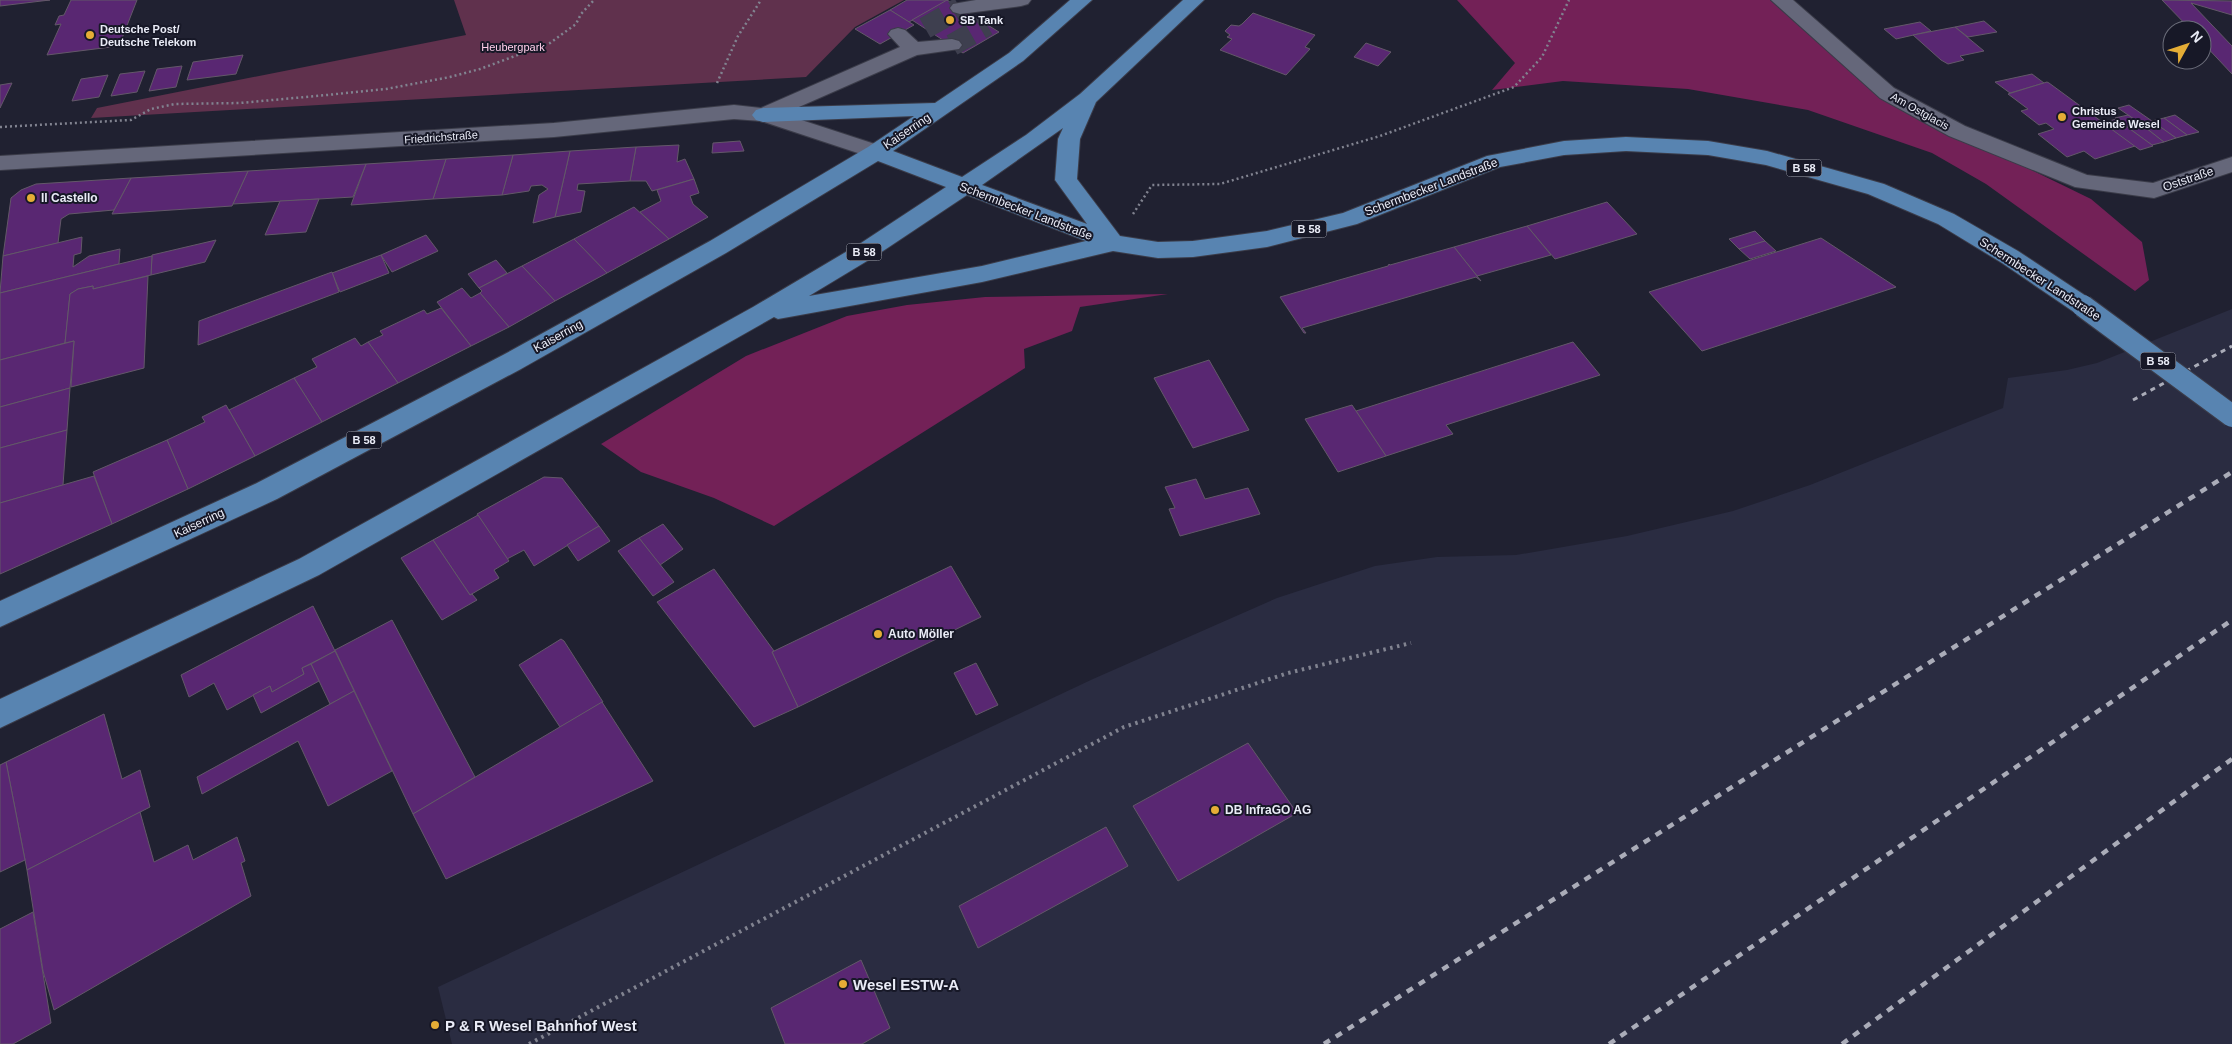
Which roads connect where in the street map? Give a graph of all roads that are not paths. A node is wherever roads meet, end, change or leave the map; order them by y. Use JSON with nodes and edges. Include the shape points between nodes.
{"nodes":[{"id":1,"x":1082,"y":0,"type":"edge"},
{"id":2,"x":1194,"y":0,"type":"edge"},
{"id":3,"x":1781,"y":0,"type":"edge"},
{"id":4,"x":1012,"y":2,"type":"edge"},
{"id":5,"x":898,"y":34,"type":"dead end"},
{"id":6,"x":913,"y":49,"type":"junction"},
{"id":7,"x":1087,"y":98,"type":"junction"},
{"id":8,"x":940,"y":109,"type":"junction"},
{"id":9,"x":763,"y":116,"type":"junction"},
{"id":10,"x":876,"y":152,"type":"junction"},
{"id":11,"x":0,"y":163,"type":"edge"},
{"id":12,"x":2232,"y":164,"type":"edge"},
{"id":13,"x":2084,"y":182,"type":"joint"},
{"id":14,"x":963,"y":187,"type":"junction"},
{"id":15,"x":1113,"y":243,"type":"junction"},
{"id":16,"x":762,"y":313,"type":"junction"},
{"id":17,"x":2232,"y":416,"type":"edge"},
{"id":18,"x":0,"y":615,"type":"edge"},
{"id":19,"x":0,"y":714,"type":"edge"}],
"edges":[{"from":1,"to":8,"type":"main road","name":"Kaiserring","via":[[1016,57]]},
{"from":2,"to":7,"type":"main road"},
{"from":3,"to":13,"type":"street","name":"Am Ostglacis","via":[[1887,93],[1957,131]]},
{"from":4,"to":4,"type":"street","via":[[973,17]]},
{"from":5,"to":6,"type":"street"},
{"from":6,"to":6,"type":"street","via":[[938,36]]},
{"from":6,"to":9,"type":"street"},
{"from":7,"to":14,"type":"main road","via":[[1034,140]]},
{"from":7,"to":15,"type":"main road","via":[[1069,138],[1066,180]]},
{"from":8,"to":9,"type":"main road"},
{"from":8,"to":10,"type":"main road","name":"Kaiserring"},
{"from":9,"to":10,"type":"street","name":"Friedrichstraße"},
{"from":9,"to":11,"type":"street","name":"Friedrichstraße","via":[[734,112],[554,130]]},
{"from":10,"to":14,"type":"main road","name":"Schermbecker Landstraße","number":"B 58"},
{"from":10,"to":18,"type":"main road","name":"Kaiserring","number":"B 58","via":[[718,246],[477,380],[267,491]]},
{"from":12,"to":13,"type":"street","name":"Oststraße","via":[[2154,191]]},
{"from":14,"to":15,"type":"main road","name":"Schermbecker Landstraße","number":"B 58"},
{"from":14,"to":16,"type":"main road","number":"B 58","via":[[869,249]]},
{"from":15,"to":16,"type":"main road","number":"B 58","via":[[982,274]]},
{"from":15,"to":17,"type":"main road","name":"Schermbecker Landstraße","number":"B 58","bridge":true,"via":[[1158,250],[1267,239],[1348,219],[1495,161],[1564,148],[1626,144],[1708,148],[1767,158],[1876,189],[1946,220],[2010,256],[2083,306]]},
{"from":16,"to":19,"type":"main road","number":"B 58","via":[[309,567]]}]}
